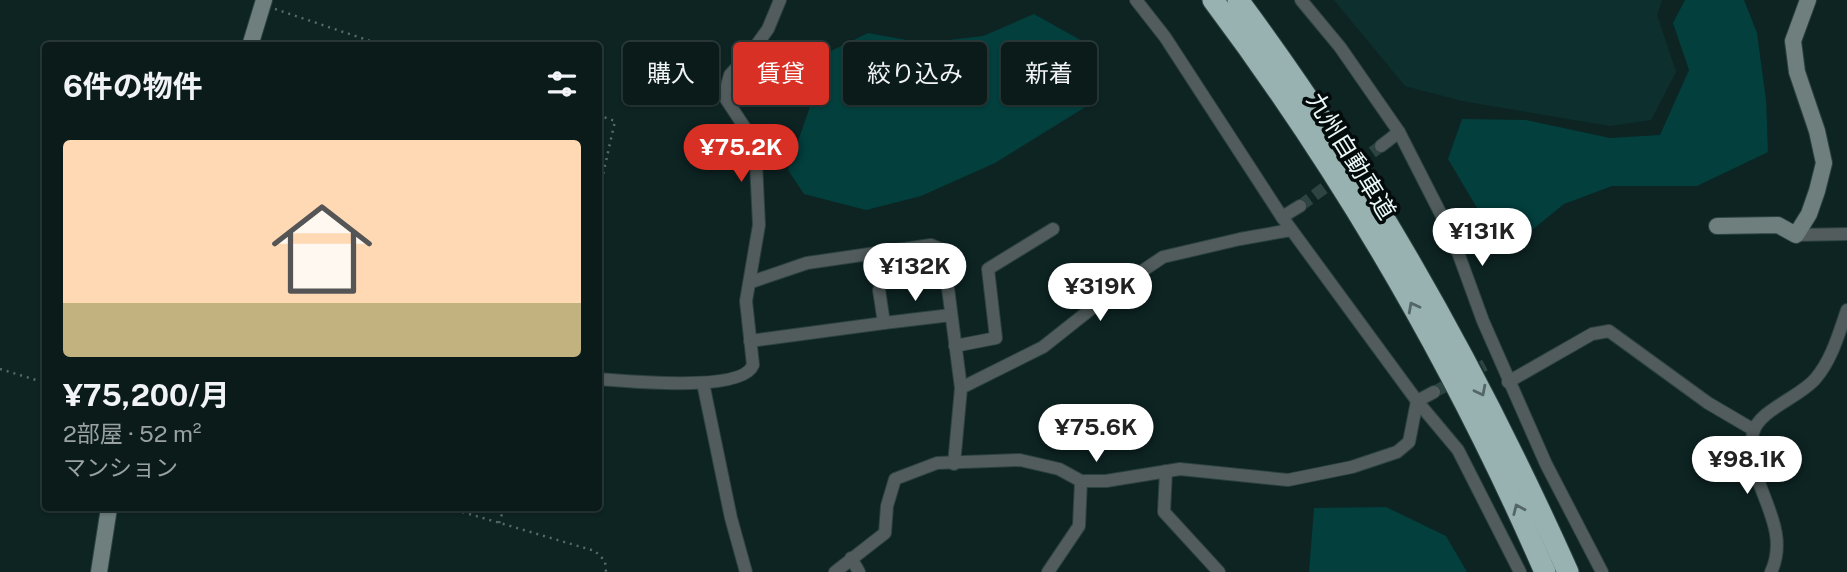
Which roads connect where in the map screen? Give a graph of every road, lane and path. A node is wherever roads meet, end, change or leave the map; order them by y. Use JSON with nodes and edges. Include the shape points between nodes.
{"nodes":[{"id":1,"x":780,"y":0,"type":"edge"},
{"id":2,"x":1136,"y":0,"type":"edge"},
{"id":3,"x":1213,"y":0,"type":"edge"},
{"id":4,"x":1238,"y":0,"type":"edge"},
{"id":5,"x":1301,"y":0,"type":"edge"},
{"id":6,"x":1808,"y":0,"type":"edge"},
{"id":7,"x":263,"y":3,"type":"edge"},
{"id":8,"x":251,"y":42,"type":"edge"},
{"id":9,"x":374,"y":42,"type":"edge"},
{"id":10,"x":602,"y":116,"type":"edge"},
{"id":11,"x":1399,"y":132,"type":"junction"},
{"id":12,"x":1381,"y":146,"type":"tunnel mouth"},
{"id":13,"x":602,"y":179,"type":"edge"},
{"id":14,"x":1300,"y":206,"type":"tunnel mouth"},
{"id":15,"x":1282,"y":217,"type":"junction"},
{"id":16,"x":1717,"y":226,"type":"dead end"},
{"id":17,"x":1053,"y":229,"type":"dead end"},
{"id":18,"x":1292,"y":230,"type":"junction"},
{"id":19,"x":1847,"y":234,"type":"edge"},
{"id":20,"x":1796,"y":235,"type":"junction"},
{"id":21,"x":751,"y":282,"type":"junction"},
{"id":22,"x":879,"y":290,"type":"dead end"},
{"id":23,"x":1847,"y":310,"type":"edge"},
{"id":24,"x":951,"y":316,"type":"junction"},
{"id":25,"x":884,"y":323,"type":"junction"},
{"id":26,"x":750,"y":341,"type":"junction"},
{"id":27,"x":956,"y":345,"type":"junction"},
{"id":28,"x":1499,"y":358,"type":"junction"},
{"id":29,"x":1485,"y":365,"type":"tunnel mouth"},
{"id":30,"x":0,"y":369,"type":"edge"},
{"id":31,"x":602,"y":379,"type":"edge"},
{"id":32,"x":42,"y":382,"type":"edge"},
{"id":33,"x":1508,"y":382,"type":"junction"},
{"id":34,"x":704,"y":383,"type":"junction"},
{"id":35,"x":961,"y":388,"type":"junction"},
{"id":36,"x":1434,"y":392,"type":"tunnel mouth"},
{"id":37,"x":1417,"y":401,"type":"junction"},
{"id":38,"x":1754,"y":430,"type":"junction"},
{"id":39,"x":954,"y":464,"type":"junction"},
{"id":40,"x":1166,"y":471,"type":"junction"},
{"id":41,"x":1081,"y":481,"type":"junction"},
{"id":42,"x":109,"y":511,"type":"edge"},
{"id":43,"x":459,"y":511,"type":"edge"},
{"id":44,"x":504,"y":511,"type":"edge"},
{"id":45,"x":499,"y":523,"type":"junction"},
{"id":46,"x":851,"y":558,"type":"junction"},
{"id":47,"x":99,"y":572,"type":"edge"},
{"id":48,"x":606,"y":572,"type":"edge"},
{"id":49,"x":746,"y":572,"type":"edge"},
{"id":50,"x":835,"y":572,"type":"edge"},
{"id":51,"x":859,"y":572,"type":"edge"},
{"id":52,"x":1048,"y":572,"type":"edge"},
{"id":53,"x":1219,"y":572,"type":"edge"},
{"id":54,"x":1520,"y":572,"type":"edge"},
{"id":55,"x":1545,"y":572,"type":"edge"},
{"id":56,"x":1568,"y":572,"type":"edge"},
{"id":57,"x":1602,"y":572,"type":"edge"},
{"id":58,"x":1771,"y":572,"type":"edge"}],
"edges":[{"from":1,"to":21,"type":"street","via":[[768,29],[730,75],[724,96],[747,131],[756,163],[759,225]]},
{"from":2,"to":15,"type":"street"},
{"from":55,"to":3,"type":"highway","name":"九州自動車道","one_way":true,"via":[[1509,490],[1403,289],[1292,111]]},
{"from":4,"to":56,"type":"highway","name":"九州自動車道","one_way":true,"via":[[1354,169],[1420,279],[1516,459]]},
{"from":5,"to":11,"type":"street"},
{"from":6,"to":20,"type":"street","via":[[1793,41],[1797,72],[1824,163],[1818,191]]},
{"from":7,"to":8,"type":"street"},
{"from":7,"to":9,"type":"path"},
{"from":10,"to":13,"type":"path","via":[[615,121]]},
{"from":11,"to":12,"type":"street"},
{"from":11,"to":28,"type":"street","via":[[1452,236]]},
{"from":14,"to":15,"type":"street"},
{"from":15,"to":18,"type":"street"},
{"from":16,"to":20,"type":"street","via":[[1778,225]]},
{"from":17,"to":27,"type":"street","via":[[988,270],[996,338]]},
{"from":18,"to":35,"type":"street","via":[[1163,257],[1042,347]]},
{"from":18,"to":37,"type":"street"},
{"from":19,"to":20,"type":"street"},
{"from":21,"to":24,"type":"street","via":[[807,263],[937,247],[943,250]]},
{"from":21,"to":26,"type":"street","via":[[746,301]]},
{"from":22,"to":25,"type":"street"},
{"from":23,"to":38,"type":"street","via":[[1830,358],[1817,377],[1759,421]]},
{"from":24,"to":25,"type":"street"},
{"from":24,"to":27,"type":"street"},
{"from":25,"to":26,"type":"street"},
{"from":26,"to":34,"type":"street","via":[[750,372]]},
{"from":27,"to":35,"type":"street"},
{"from":28,"to":29,"type":"street"},
{"from":28,"to":33,"type":"street"},
{"from":30,"to":32,"type":"path"},
{"from":31,"to":34,"type":"street"},
{"from":33,"to":38,"type":"street","via":[[1592,334],[1609,331],[1708,403]]},
{"from":33,"to":57,"type":"street"},
{"from":34,"to":49,"type":"street"},
{"from":35,"to":39,"type":"street"},
{"from":36,"to":37,"type":"street"},
{"from":37,"to":40,"type":"street","via":[[1409,442],[1397,452],[1352,467],[1288,480]]},
{"from":37,"to":54,"type":"street","via":[[1458,450]]},
{"from":38,"to":58,"type":"street","via":[[1751,463],[1776,532]]},
{"from":39,"to":41,"type":"street","via":[[1020,460],[1059,469]]},
{"from":39,"to":46,"type":"street","via":[[937,463],[895,479],[886,533]]},
{"from":40,"to":41,"type":"street"},
{"from":40,"to":53,"type":"street","via":[[1164,512]]},
{"from":41,"to":52,"type":"street","via":[[1079,526]]},
{"from":42,"to":47,"type":"street"},
{"from":43,"to":45,"type":"path"},
{"from":44,"to":45,"type":"path"},
{"from":45,"to":48,"type":"path","via":[[595,551],[605,561]]},
{"from":46,"to":50,"type":"street"},
{"from":46,"to":51,"type":"street"}]}
